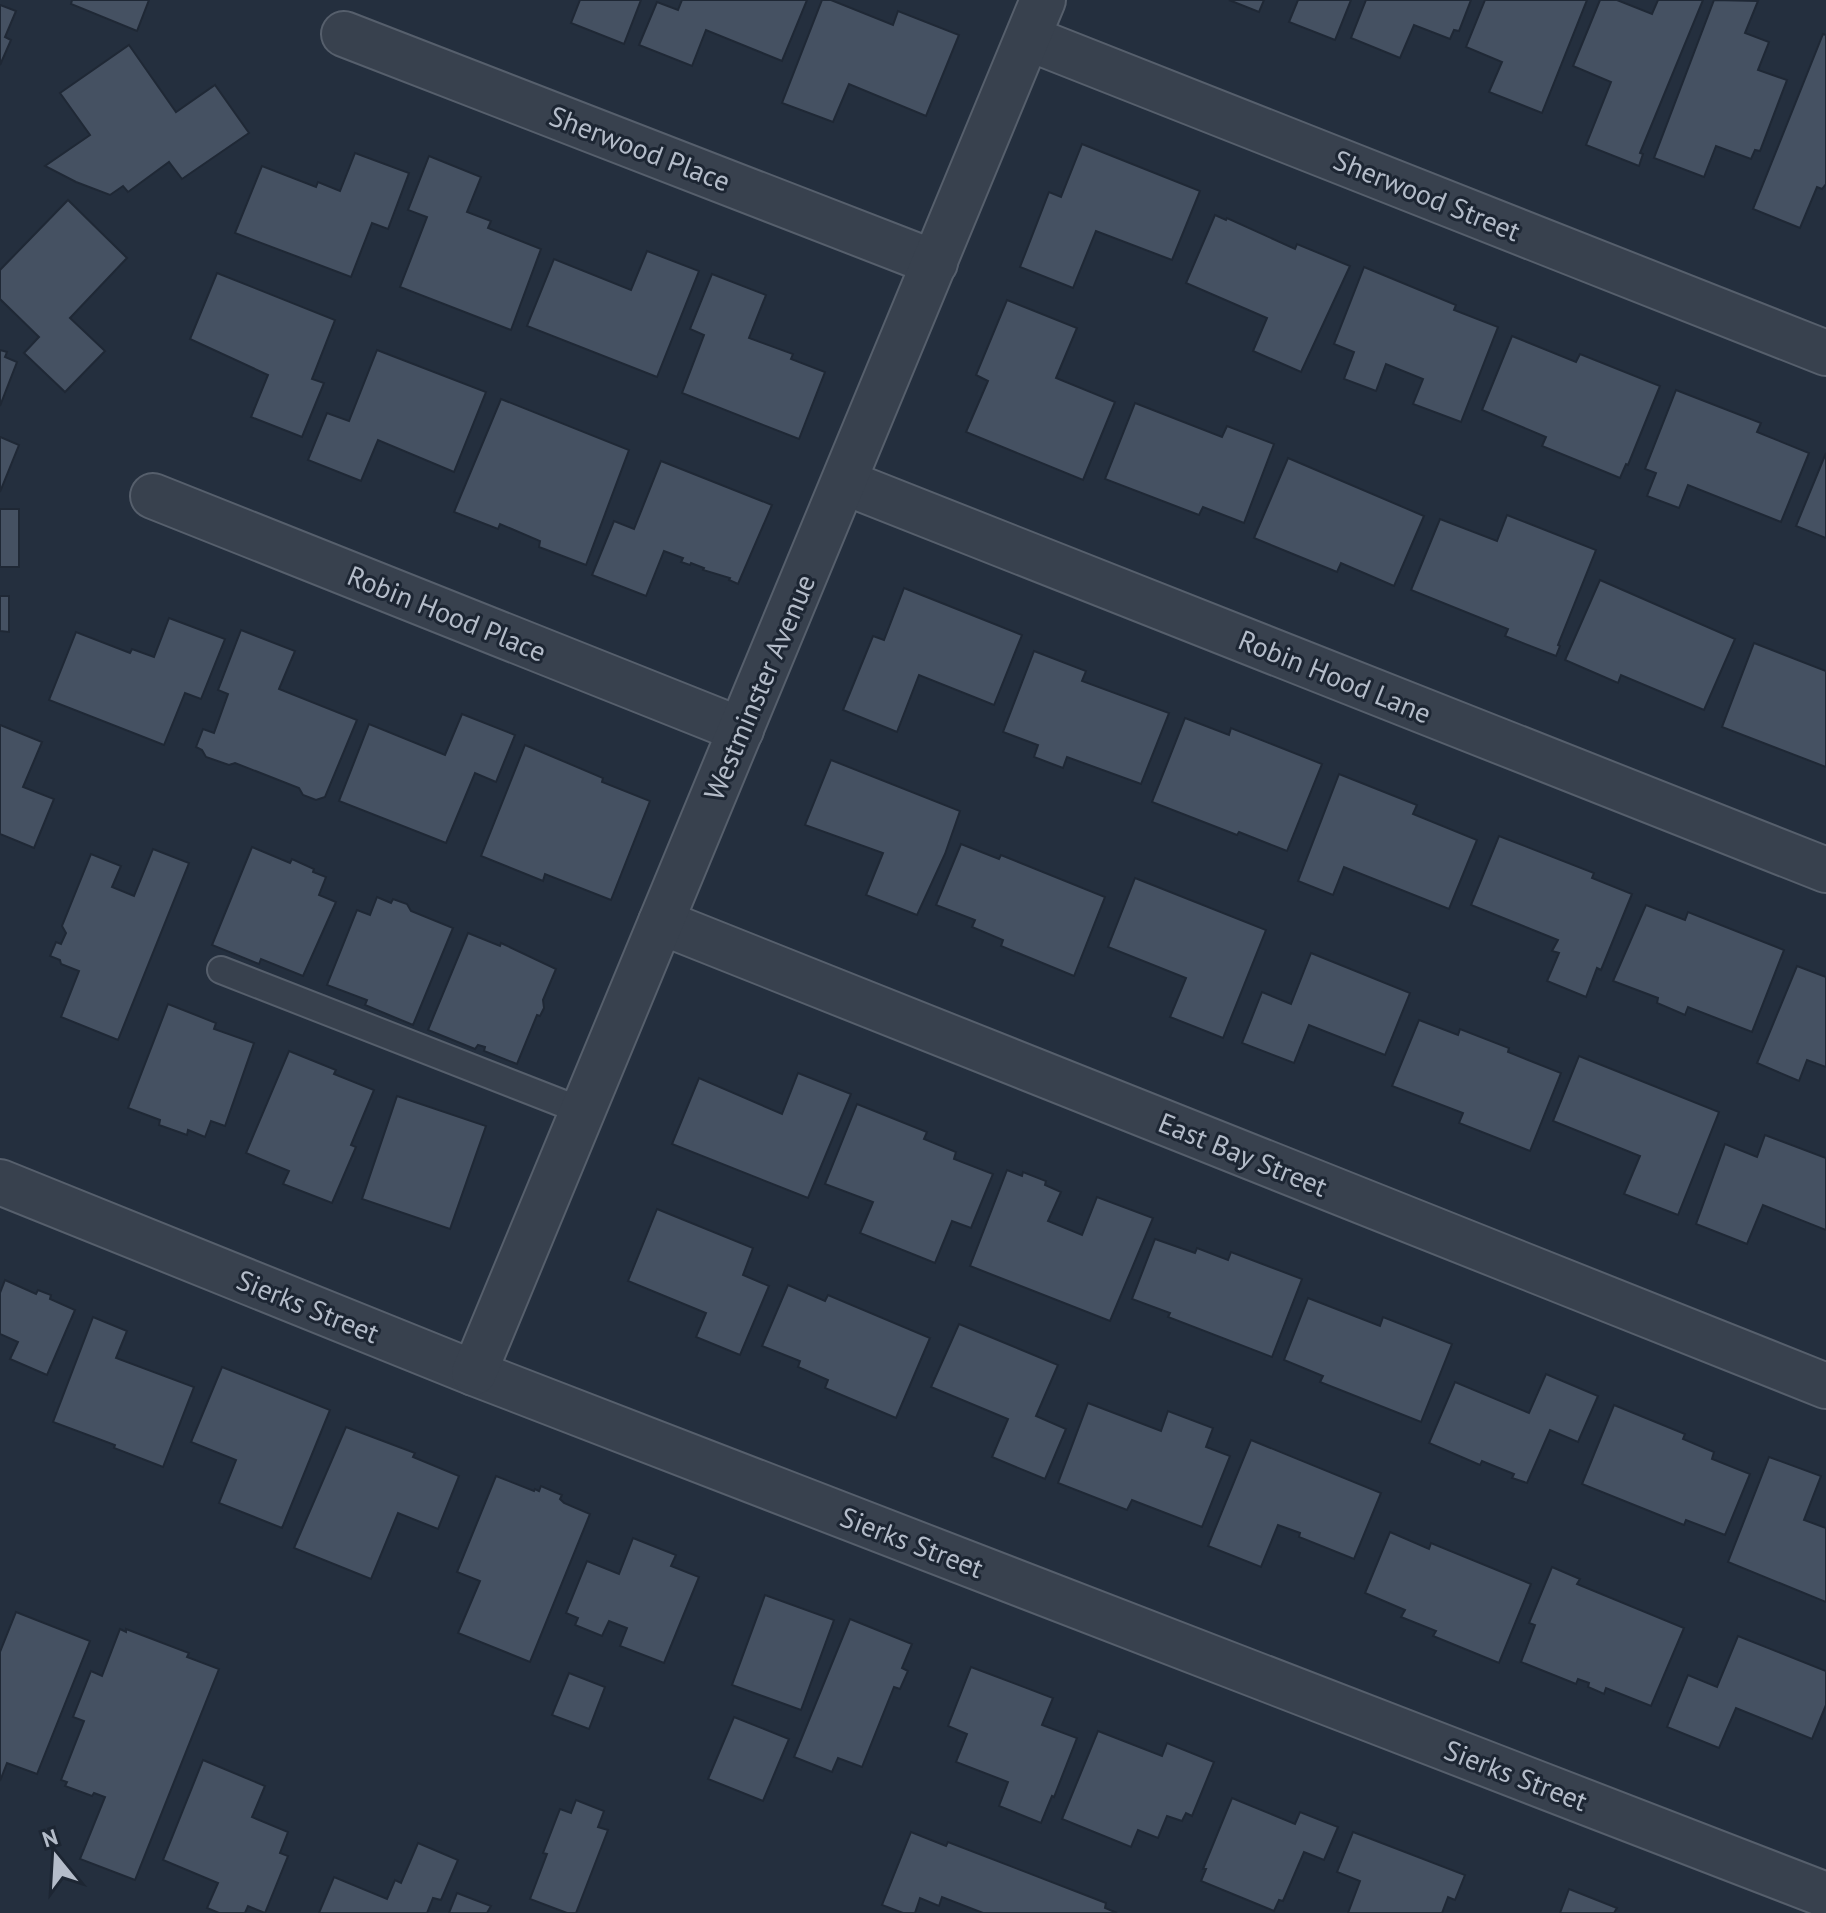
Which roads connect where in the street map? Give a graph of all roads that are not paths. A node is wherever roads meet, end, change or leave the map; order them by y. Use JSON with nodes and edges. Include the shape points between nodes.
{"nodes":[{"id":1,"x":1036,"y":19,"type":"edge"},
{"id":2,"x":344,"y":34,"type":"dead end"},
{"id":3,"x":935,"y":263,"type":"junction"},
{"id":4,"x":1826,"y":353,"type":"edge"},
{"id":5,"x":844,"y":482,"type":"junction"},
{"id":6,"x":153,"y":496,"type":"dead end"},
{"id":7,"x":741,"y":730,"type":"junction"},
{"id":8,"x":1826,"y":870,"type":"edge"},
{"id":9,"x":661,"y":922,"type":"junction"},
{"id":10,"x":221,"y":970,"type":"dead end"},
{"id":11,"x":582,"y":1111,"type":"junction"},
{"id":12,"x":0,"y":1182,"type":"edge"},
{"id":13,"x":474,"y":1373,"type":"junction"},
{"id":14,"x":1826,"y":1386,"type":"edge"},
{"id":15,"x":1826,"y":1895,"type":"edge"}],
"edges":[{"from":1,"to":3,"type":"street","name":"Westminster Avenue"},
{"from":1,"to":4,"type":"street","name":"Sherwood Street"},
{"from":2,"to":3,"type":"street","name":"Sherwood Place"},
{"from":3,"to":5,"type":"street","name":"Westminster Avenue"},
{"from":5,"to":7,"type":"street","name":"Westminster Avenue"},
{"from":5,"to":8,"type":"street","name":"Robin Hood Lane"},
{"from":6,"to":7,"type":"street","name":"Robin Hood Place"},
{"from":7,"to":9,"type":"street","name":"Westminster Avenue"},
{"from":9,"to":11,"type":"street","name":"Westminster Avenue"},
{"from":9,"to":14,"type":"street","name":"East Bay Street"},
{"from":10,"to":11,"type":"lane"},
{"from":11,"to":13,"type":"street","name":"Westminster Avenue"},
{"from":12,"to":13,"type":"street","name":"Sierks Street"},
{"from":13,"to":15,"type":"street","name":"Sierks Street"}]}
